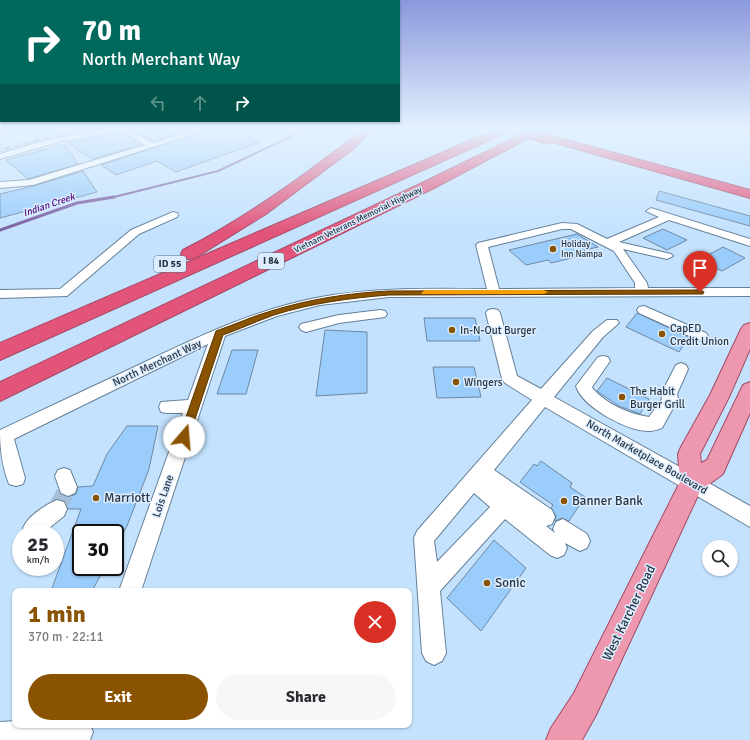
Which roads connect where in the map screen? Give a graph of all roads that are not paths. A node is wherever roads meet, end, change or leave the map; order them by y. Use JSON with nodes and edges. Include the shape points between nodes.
{"nodes":[{"id":1,"x":92,"y":164,"type":"edge"},
{"id":2,"x":326,"y":164,"type":"edge"},
{"id":3,"x":330,"y":164,"type":"edge"},
{"id":4,"x":428,"y":164,"type":"edge"},
{"id":5,"x":477,"y":164,"type":"edge"},
{"id":6,"x":648,"y":164,"type":"edge"},
{"id":7,"x":0,"y":185,"type":"edge"},
{"id":8,"x":750,"y":194,"type":"edge"},
{"id":9,"x":281,"y":199,"type":"junction"},
{"id":10,"x":651,"y":211,"type":"dead end"},
{"id":11,"x":173,"y":216,"type":"dead end"},
{"id":12,"x":667,"y":217,"type":"junction"},
{"id":13,"x":750,"y":243,"type":"edge"},
{"id":14,"x":609,"y":244,"type":"junction"},
{"id":15,"x":667,"y":256,"type":"dead end"},
{"id":16,"x":642,"y":289,"type":"junction"},
{"id":17,"x":494,"y":292,"type":"junction"},
{"id":18,"x":750,"y":292,"type":"edge"},
{"id":19,"x":0,"y":294,"type":"edge"},
{"id":20,"x":352,"y":296,"type":"junction"},
{"id":21,"x":644,"y":310,"type":"dead end"},
{"id":22,"x":494,"y":313,"type":"dead end"},
{"id":23,"x":380,"y":314,"type":"dead end"},
{"id":24,"x":357,"y":317,"type":"junction"},
{"id":25,"x":612,"y":323,"type":"dead end"},
{"id":26,"x":306,"y":327,"type":"dead end"},
{"id":27,"x":750,"y":329,"type":"edge"},
{"id":28,"x":219,"y":333,"type":"junction"},
{"id":29,"x":702,"y":336,"type":"dead end"},
{"id":30,"x":0,"y":348,"type":"edge"},
{"id":31,"x":0,"y":352,"type":"edge"},
{"id":32,"x":603,"y":361,"type":"dead end"},
{"id":33,"x":681,"y":369,"type":"dead end"},
{"id":34,"x":750,"y":390,"type":"edge"},
{"id":35,"x":0,"y":392,"type":"edge"},
{"id":36,"x":543,"y":397,"type":"junction"},
{"id":37,"x":194,"y":406,"type":"junction"},
{"id":38,"x":167,"y":407,"type":"dead end"},
{"id":39,"x":2,"y":437,"type":"edge"},
{"id":40,"x":477,"y":476,"type":"junction"},
{"id":41,"x":16,"y":478,"type":"dead end"},
{"id":42,"x":692,"y":483,"type":"junction"},
{"id":43,"x":504,"y":506,"type":"junction"},
{"id":44,"x":57,"y":509,"type":"tunnel mouth"},
{"id":45,"x":544,"y":517,"type":"dead end"},
{"id":46,"x":750,"y":517,"type":"edge"},
{"id":47,"x":38,"y":524,"type":"edge"},
{"id":48,"x":580,"y":541,"type":"dead end"},
{"id":49,"x":428,"y":587,"type":"junction"},
{"id":50,"x":131,"y":588,"type":"edge"},
{"id":51,"x":434,"y":653,"type":"dead end"},
{"id":52,"x":80,"y":732,"type":"edge"},
{"id":53,"x":0,"y":735,"type":"edge"},
{"id":54,"x":563,"y":740,"type":"edge"}],
"edges":[{"from":1,"to":7,"type":"street","via":[[30,183]]},
{"from":2,"to":9,"type":"highway","number":"ID 55"},
{"from":3,"to":9,"type":"highway"},
{"from":4,"to":31,"type":"highway","name":"Vietnam Veterans Memorial Highway","number":"I 84"},
{"from":5,"to":35,"type":"highway","name":"Vietnam Veterans Memorial Highway","number":"I 84"},
{"from":6,"to":8,"type":"highway"},
{"from":9,"to":30,"type":"highway","number":"ID 55","via":[[227,234],[164,268]]},
{"from":10,"to":12,"type":"street"},
{"from":11,"to":19,"type":"street","via":[[135,232],[63,293]]},
{"from":12,"to":13,"type":"street","via":[[681,217]]},
{"from":12,"to":14,"type":"street"},
{"from":14,"to":15,"type":"street","via":[[629,246]]},
{"from":14,"to":16,"type":"street","via":[[609,249],[631,283]]},
{"from":14,"to":17,"type":"street","via":[[581,229],[566,225],[484,244],[482,248]]},
{"from":16,"to":17,"type":"street","name":"North Merchant Way"},
{"from":16,"to":18,"type":"street","name":"North Merchant Way"},
{"from":17,"to":20,"type":"street","name":"North Merchant Way"},
{"from":20,"to":24,"type":"street"},
{"from":20,"to":28,"type":"street","name":"North Merchant Way","via":[[273,313]]},
{"from":21,"to":29,"type":"street"},
{"from":22,"to":36,"type":"street","name":"North Marketplace Boulevard","via":[[510,379]]},
{"from":23,"to":24,"type":"street"},
{"from":24,"to":26,"type":"street"},
{"from":25,"to":36,"type":"street","via":[[598,334]]},
{"from":27,"to":42,"type":"main road","via":[[689,454]]},
{"from":28,"to":37,"type":"street","name":"Lois Lane"},
{"from":28,"to":39,"type":"street","name":"North Merchant Way"},
{"from":32,"to":33,"type":"street","via":[[583,389],[592,399],[628,419],[647,426],[652,425],[670,399],[669,394]]},
{"from":34,"to":42,"type":"main road","via":[[715,468]]},
{"from":36,"to":40,"type":"street"},
{"from":36,"to":42,"type":"street","name":"North Marketplace Boulevard"},
{"from":37,"to":38,"type":"street"},
{"from":37,"to":50,"type":"street","name":"Lois Lane"},
{"from":39,"to":41,"type":"street"},
{"from":40,"to":43,"type":"street"},
{"from":40,"to":45,"type":"street"},
{"from":40,"to":49,"type":"street","via":[[424,538]]},
{"from":42,"to":46,"type":"street","name":"North Marketplace Boulevard"},
{"from":42,"to":54,"type":"main road","name":"West Karcher Road","via":[[585,704]]},
{"from":43,"to":48,"type":"street","via":[[560,539]]},
{"from":43,"to":49,"type":"street"},
{"from":44,"to":47,"type":"street"},
{"from":49,"to":51,"type":"street"},
{"from":52,"to":53,"type":"street"}]}
